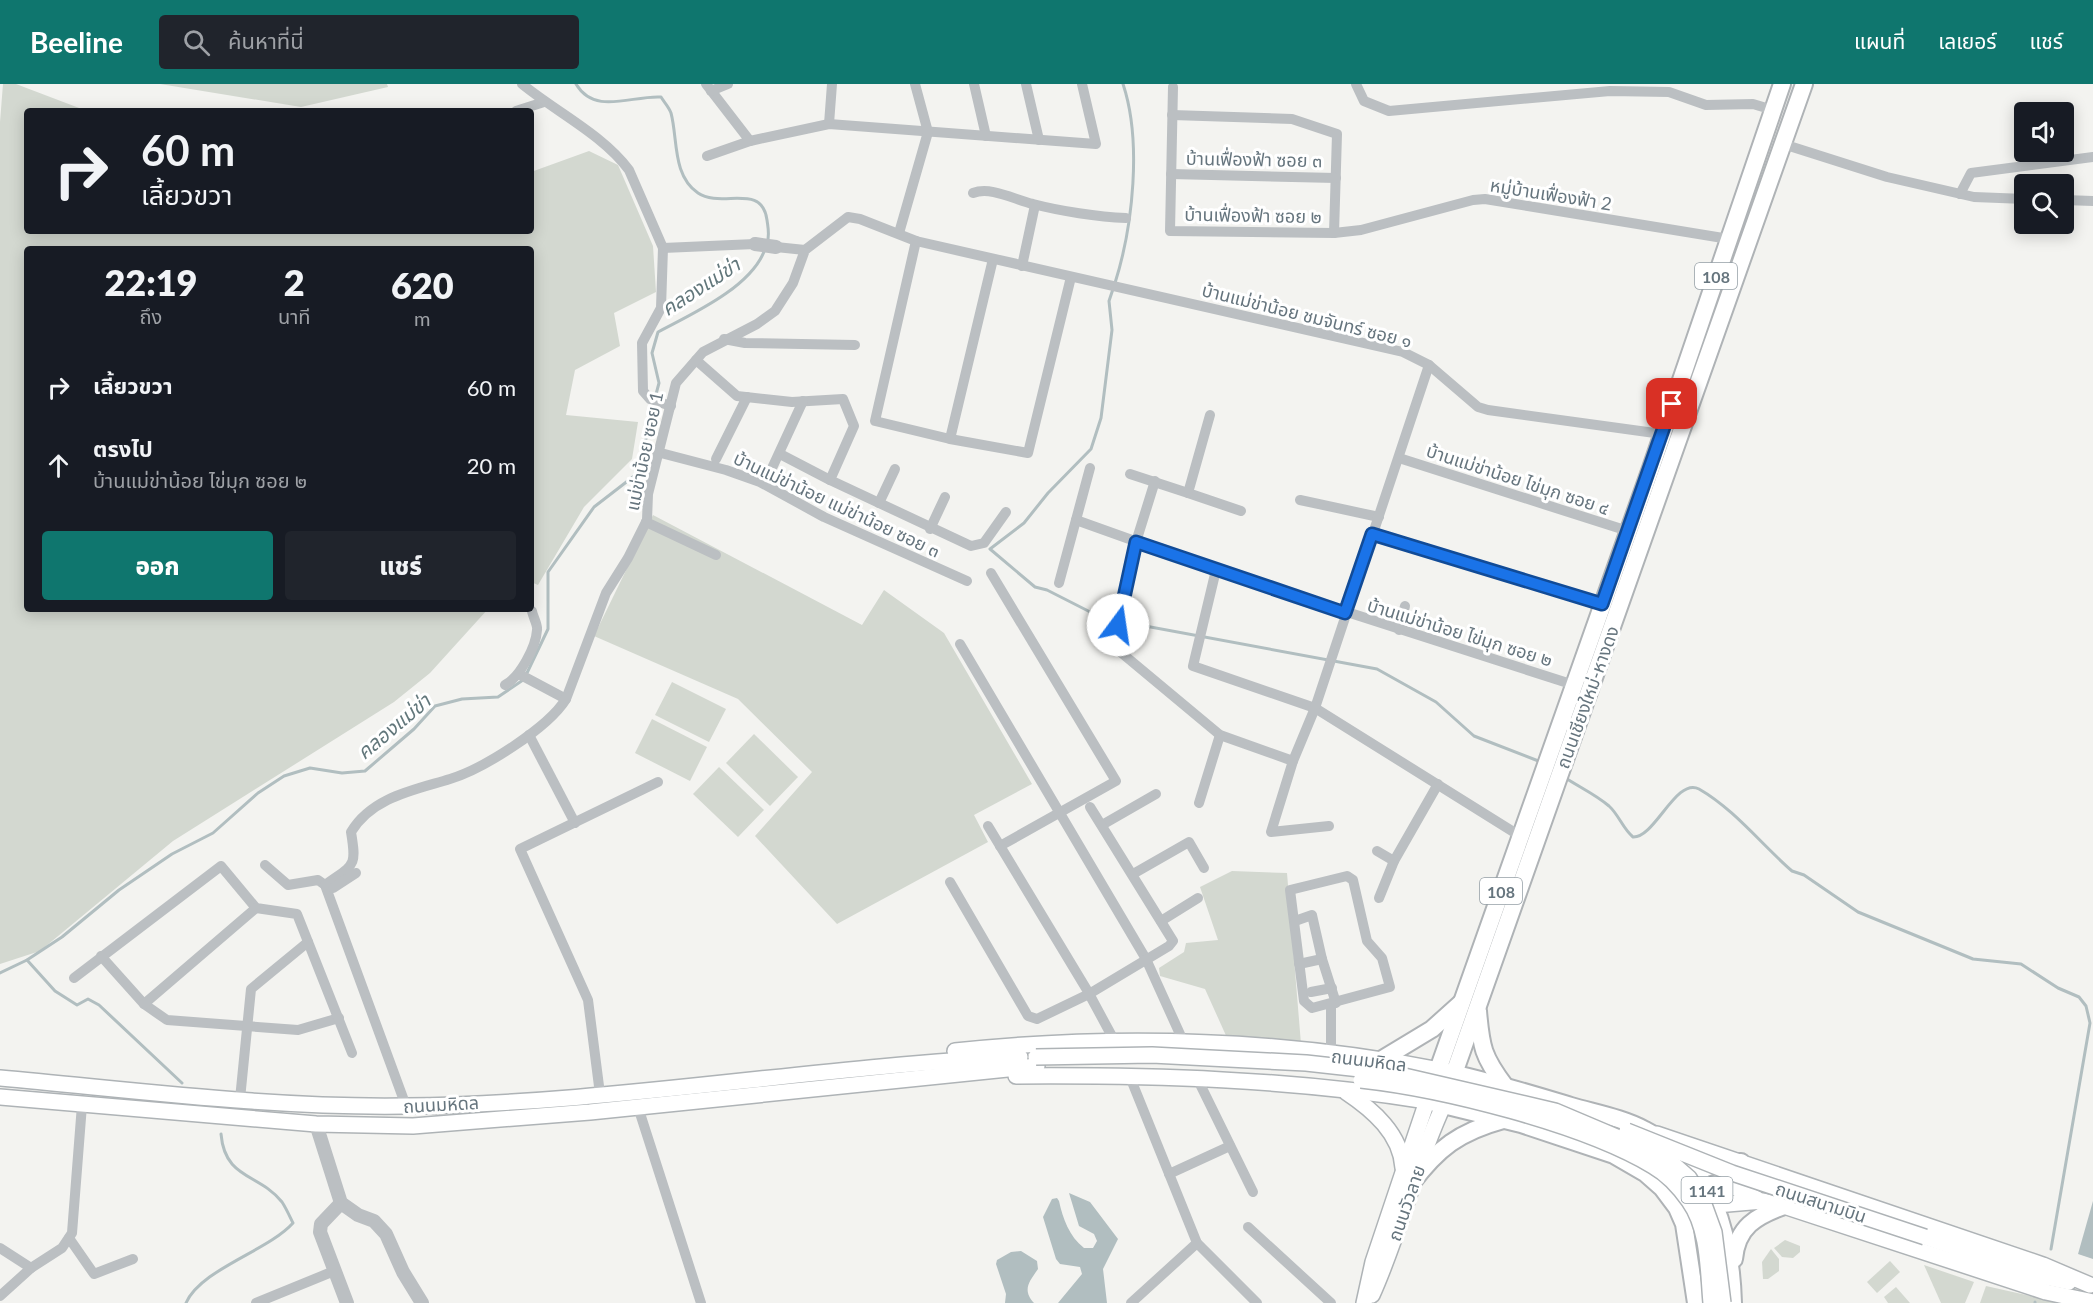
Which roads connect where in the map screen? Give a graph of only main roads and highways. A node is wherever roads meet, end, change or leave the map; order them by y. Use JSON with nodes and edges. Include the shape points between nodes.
{"nodes":[{"id":1,"x":1782,"y":84,"type":"edge"},
{"id":2,"x":1804,"y":84,"type":"edge"},
{"id":3,"x":1651,"y":468,"type":"junction"},
{"id":4,"x":1667,"y":473,"type":"junction"},
{"id":5,"x":1555,"y":762,"type":"junction"},
{"id":6,"x":1548,"y":783,"type":"junction"},
{"id":7,"x":1470,"y":1003,"type":"junction"},
{"id":8,"x":1282,"y":1049,"type":"junction"},
{"id":9,"x":1037,"y":1061,"type":"junction"},
{"id":10,"x":1379,"y":1061,"type":"junction"},
{"id":11,"x":882,"y":1066,"type":"junction"},
{"id":12,"x":1447,"y":1071,"type":"junction"},
{"id":13,"x":0,"y":1078,"type":"edge"},
{"id":14,"x":875,"y":1081,"type":"junction"},
{"id":15,"x":1279,"y":1084,"type":"junction"},
{"id":16,"x":1505,"y":1086,"type":"junction"},
{"id":17,"x":1341,"y":1089,"type":"junction"},
{"id":18,"x":0,"y":1098,"type":"edge"},
{"id":19,"x":1435,"y":1102,"type":"junction"},
{"id":20,"x":1555,"y":1111,"type":"junction"},
{"id":21,"x":1504,"y":1119,"type":"junction"},
{"id":22,"x":1643,"y":1129,"type":"junction"},
{"id":23,"x":1737,"y":1162,"type":"junction"},
{"id":24,"x":1695,"y":1172,"type":"junction"},
{"id":25,"x":1407,"y":1179,"type":"junction"},
{"id":26,"x":1763,"y":1201,"type":"junction"},
{"id":27,"x":1717,"y":1205,"type":"junction"},
{"id":28,"x":1785,"y":1206,"type":"junction"},
{"id":29,"x":1676,"y":1207,"type":"junction"},
{"id":30,"x":1732,"y":1275,"type":"junction"},
{"id":31,"x":2092,"y":1286,"type":"edge"},
{"id":32,"x":2092,"y":1302,"type":"edge"},
{"id":33,"x":1364,"y":1303,"type":"edge"},
{"id":34,"x":1369,"y":1303,"type":"edge"},
{"id":35,"x":1697,"y":1303,"type":"edge"},
{"id":36,"x":1711,"y":1303,"type":"edge"},
{"id":37,"x":1723,"y":1303,"type":"edge"},
{"id":38,"x":1733,"y":1303,"type":"edge"}],
"edges":[{"from":1,"to":3,"type":"main road","name":"ถนนเชียงใหม่-หางดง","number":"108"},
{"from":2,"to":4,"type":"main road","name":"ถนนเชียงใหม่-หางดง","number":"108"},
{"from":3,"to":4,"type":"main road"},
{"from":3,"to":5,"type":"main road","name":"ถนนเชียงใหม่-หางดง","number":"108","via":[[1574,684]]},
{"from":4,"to":5,"type":"main road","name":"ถนนเชียงใหม่-หางดง","number":"108"},
{"from":5,"to":6,"type":"main road","name":"ถนนเชียงใหม่-หางดง","number":"108"},
{"from":6,"to":7,"type":"main road","name":"ถนนเชียงใหม่-หางดง","number":"108"},
{"from":6,"to":7,"type":"main road","name":"ถนนเชียงใหม่-หางดง","number":"108","via":[[1520,836]]},
{"from":7,"to":10,"type":"main road"},
{"from":7,"to":12,"type":"main road","name":"ถนนเชียงใหม่-หางดง","number":"108"},
{"from":7,"to":16,"type":"main road","via":[[1487,1062]]},
{"from":8,"to":10,"type":"main road","name":"ถนนมหิดล","number":"1141"},
{"from":8,"to":11,"type":"main road","name":"ถนนมหิดล","number":"1141","via":[[1114,1040],[944,1052]]},
{"from":8,"to":15,"type":"main road","via":[[1292,1056],[1295,1067],[1291,1077]]},
{"from":9,"to":11,"type":"main road","name":"ถนนมหิดล","number":"1141"},
{"from":9,"to":14,"type":"main road","name":"ถนนมหิดล","number":"1141"},
{"from":9,"to":20,"type":"main road","name":"ถนนมหิดล","number":"1141","bridge":true,"via":[[1152,1055],[1317,1064],[1410,1077]]},
{"from":9,"to":36,"type":"main road","name":"ถนนมหิดล","number":"1141","bridge":true,"via":[[1301,1073],[1379,1082],[1464,1100],[1571,1131],[1655,1167],[1690,1202],[1705,1245]]},
{"from":10,"to":12,"type":"main road","name":"ถนนมหิดล","number":"1141"},
{"from":11,"to":13,"type":"main road","name":"ถนนมหิดล","number":"1141","via":[[600,1094],[406,1106],[240,1099]]},
{"from":12,"to":16,"type":"main road","name":"ถนนมหิดล","number":"1141"},
{"from":12,"to":19,"type":"main road","number":"108"},
{"from":14,"to":15,"type":"main road","name":"ถนนมหิดล","number":"1141","via":[[1017,1076]]},
{"from":14,"to":18,"type":"main road","name":"ถนนมหิดล","number":"1141","via":[[413,1126],[316,1124]]},
{"from":15,"to":17,"type":"main road","name":"ถนนมหิดล","number":"1141"},
{"from":16,"to":22,"type":"main road","name":"ถนนมหิดล","number":"1141"},
{"from":17,"to":19,"type":"main road","name":"ถนนมหิดล","number":"1141"},
{"from":17,"to":25,"type":"main road","via":[[1365,1104],[1387,1129],[1402,1157]]},
{"from":19,"to":21,"type":"main road","name":"ถนนมหิดล","number":"1141"},
{"from":19,"to":25,"type":"main road","name":"ถนนวัวลาย","number":"108"},
{"from":20,"to":31,"type":"main road","name":"ถนนสนามบิน","number":"1141","bridge":true,"via":[[1632,1133],[1732,1173],[2040,1276]]},
{"from":20,"to":37,"type":"main road","name":"ถนนมหิดล","number":"1141","bridge":true,"via":[[1666,1158],[1689,1178],[1714,1232]]},
{"from":21,"to":25,"type":"main road","via":[[1478,1127],[1442,1148]]},
{"from":21,"to":29,"type":"main road","name":"ถนนมหิดล","number":"1141","via":[[1614,1155],[1645,1173]]},
{"from":22,"to":23,"type":"main road","name":"ถนนสนามบิน","number":"1141"},
{"from":22,"to":24,"type":"main road","name":"ถนนมหิดล","number":"1141","via":[[1663,1141]]},
{"from":23,"to":24,"type":"main road"},
{"from":23,"to":26,"type":"main road","via":[[1725,1170],[1728,1184]]},
{"from":23,"to":31,"type":"main road","name":"ถนนสนามบิน","number":"1141","via":[[2043,1265]]},
{"from":24,"to":27,"type":"main road","name":"ถนนมหิดล","number":"1141"},
{"from":24,"to":29,"type":"main road","via":[[1679,1190]]},
{"from":25,"to":33,"type":"main road","name":"ถนนวัวลาย","number":"108","via":[[1373,1262]]},
{"from":25,"to":34,"type":"main road","name":"ถนนวัวลาย","number":"108","via":[[1385,1267]]},
{"from":26,"to":27,"type":"main road","name":"ถนนสนามบิน","number":"1141"},
{"from":26,"to":28,"type":"main road","name":"ถนนสนามบิน","number":"1141"},
{"from":27,"to":29,"type":"main road","name":"ถนนสนามบิน","number":"1141"},
{"from":27,"to":30,"type":"main road","name":"ถนนมหิดล","number":"1141","via":[[1726,1232]]},
{"from":28,"to":30,"type":"main road","via":[[1764,1213],[1744,1228],[1735,1250]]},
{"from":28,"to":32,"type":"main road","name":"ถนนสนามบิน","number":"1141","via":[[2046,1292]]},
{"from":29,"to":35,"type":"main road","name":"ถนนมหิดล","number":"1141","via":[[1688,1235]]},
{"from":30,"to":38,"type":"main road","name":"ถนนมหิดล","number":"1141"},
{"from":35,"to":38,"type":"main road","via":[[1712,1294],[1725,1296]]}]}
